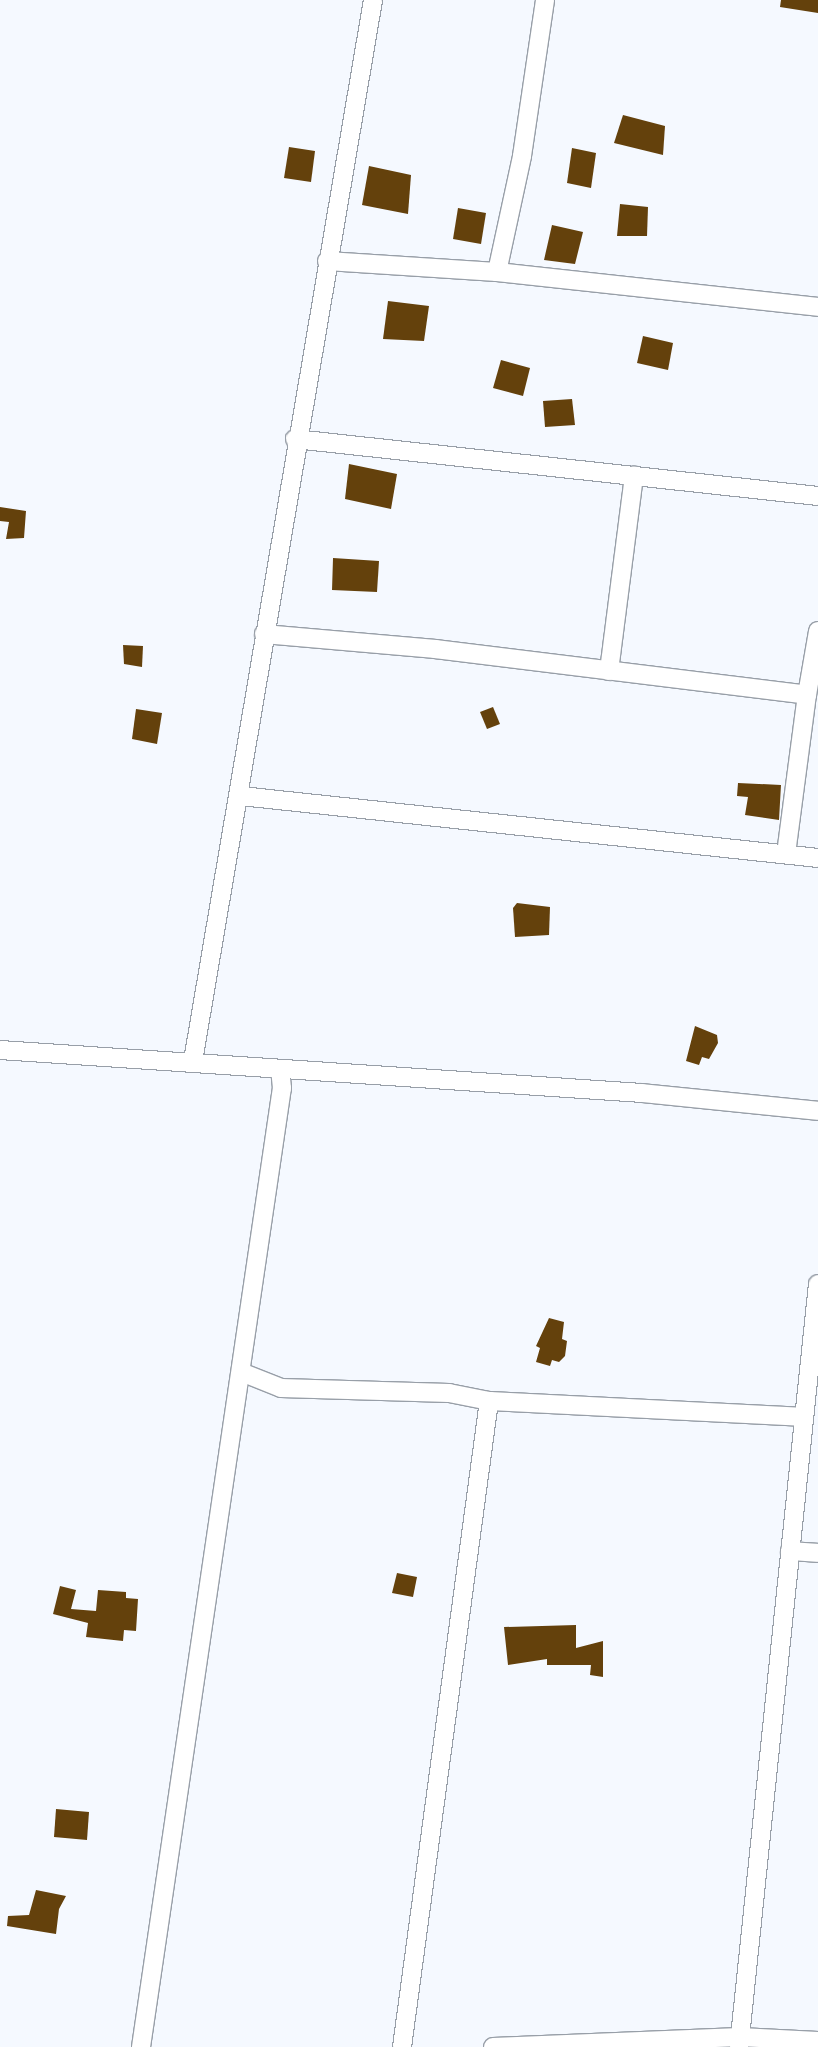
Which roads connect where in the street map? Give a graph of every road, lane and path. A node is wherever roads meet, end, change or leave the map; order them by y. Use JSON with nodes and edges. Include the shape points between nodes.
{"nodes":[{"id":1,"x":373,"y":0,"type":"edge"},
{"id":2,"x":545,"y":0,"type":"edge"},
{"id":3,"x":327,"y":261,"type":"junction"},
{"id":4,"x":497,"y":272,"type":"junction"},
{"id":5,"x":818,"y":306,"type":"edge"},
{"id":6,"x":296,"y":439,"type":"junction"},
{"id":7,"x":634,"y":476,"type":"junction"},
{"id":8,"x":818,"y":496,"type":"edge"},
{"id":9,"x":818,"y":631,"type":"edge"},
{"id":10,"x":264,"y":634,"type":"junction"},
{"id":11,"x":609,"y":671,"type":"junction"},
{"id":12,"x":807,"y":695,"type":"junction"},
{"id":13,"x":241,"y":796,"type":"junction"},
{"id":14,"x":786,"y":854,"type":"junction"},
{"id":15,"x":818,"y":858,"type":"edge"},
{"id":16,"x":0,"y":1050,"type":"edge"},
{"id":17,"x":193,"y":1061,"type":"junction"},
{"id":18,"x":280,"y":1070,"type":"junction"},
{"id":19,"x":818,"y":1111,"type":"edge"},
{"id":20,"x":818,"y":1284,"type":"edge"},
{"id":21,"x":241,"y":1372,"type":"junction"},
{"id":22,"x":489,"y":1401,"type":"junction"},
{"id":23,"x":802,"y":1417,"type":"junction"},
{"id":24,"x":790,"y":1550,"type":"junction"},
{"id":25,"x":818,"y":1553,"type":"edge"},
{"id":26,"x":818,"y":2040,"type":"edge"},
{"id":27,"x":739,"y":2042,"type":"edge"},
{"id":28,"x":141,"y":2047,"type":"edge"},
{"id":29,"x":402,"y":2047,"type":"edge"},
{"id":30,"x":493,"y":2047,"type":"edge"}],
"edges":[{"from":1,"to":3,"type":"street"},
{"from":2,"to":4,"type":"street","via":[[522,156]]},
{"from":3,"to":4,"type":"street"},
{"from":3,"to":6,"type":"street"},
{"from":4,"to":5,"type":"street"},
{"from":6,"to":7,"type":"street"},
{"from":6,"to":10,"type":"street"},
{"from":7,"to":8,"type":"street"},
{"from":7,"to":11,"type":"street"},
{"from":9,"to":12,"type":"street"},
{"from":10,"to":11,"type":"street"},
{"from":10,"to":13,"type":"street"},
{"from":11,"to":12,"type":"street"},
{"from":12,"to":14,"type":"street"},
{"from":13,"to":14,"type":"street"},
{"from":13,"to":17,"type":"street","via":[[224,863]]},
{"from":14,"to":15,"type":"street"},
{"from":16,"to":17,"type":"street"},
{"from":17,"to":18,"type":"street"},
{"from":18,"to":19,"type":"street","via":[[642,1093]]},
{"from":18,"to":21,"type":"street","via":[[282,1088]]},
{"from":20,"to":23,"type":"street"},
{"from":21,"to":22,"type":"street","via":[[281,1388],[448,1393]]},
{"from":21,"to":28,"type":"street"},
{"from":22,"to":23,"type":"street"},
{"from":22,"to":29,"type":"street"},
{"from":23,"to":24,"type":"street"},
{"from":24,"to":25,"type":"street"},
{"from":24,"to":27,"type":"street"},
{"from":26,"to":27,"type":"street"},
{"from":27,"to":30,"type":"street"}]}
